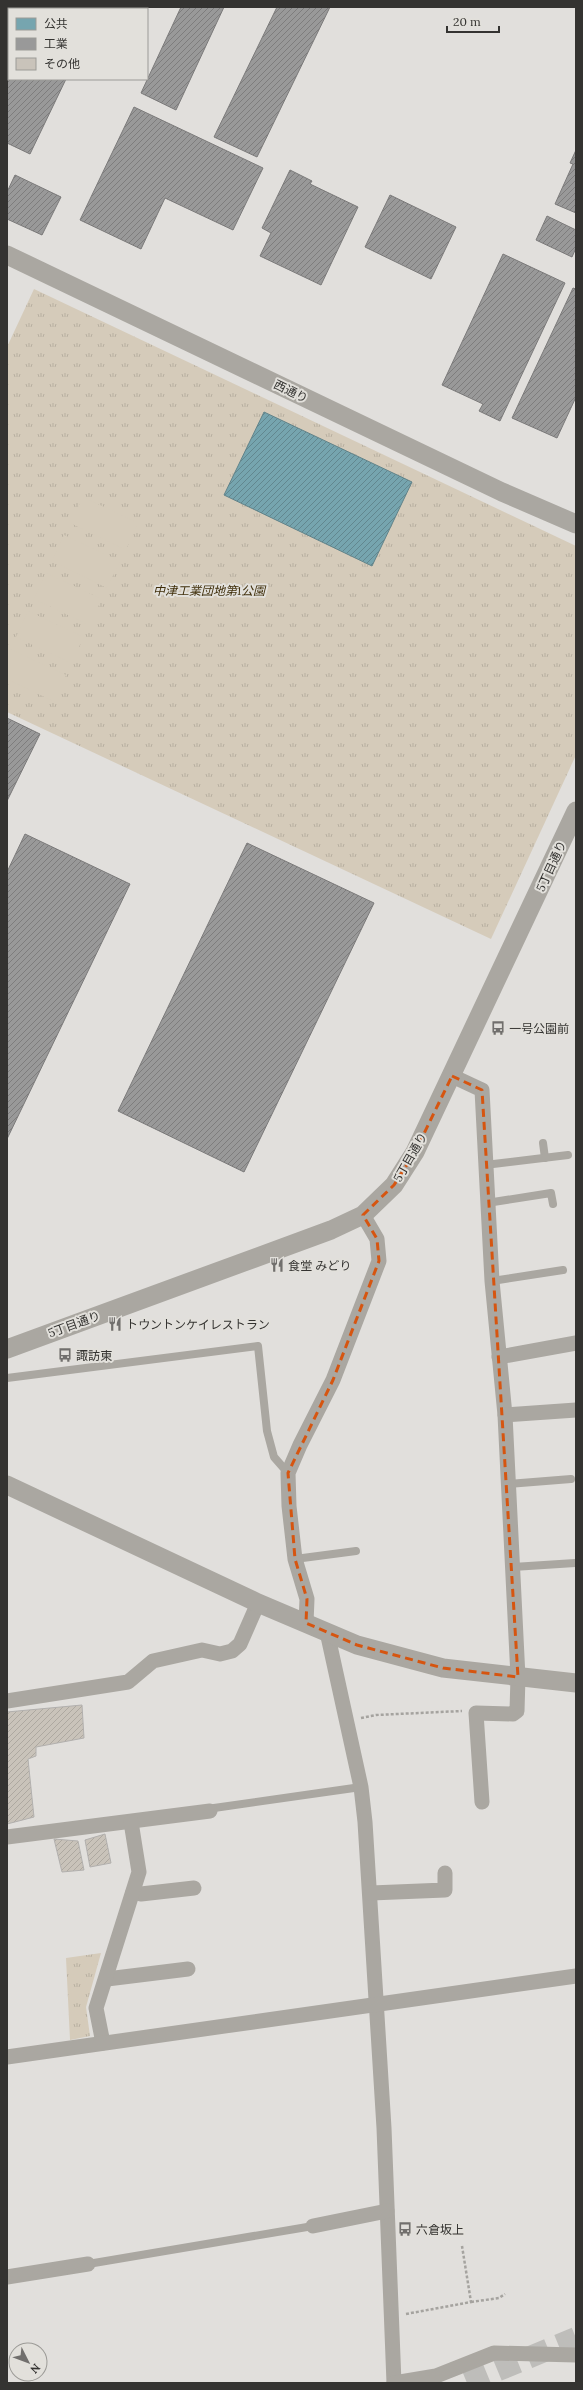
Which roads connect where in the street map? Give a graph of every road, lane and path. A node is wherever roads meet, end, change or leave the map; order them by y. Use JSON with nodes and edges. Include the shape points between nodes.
{"nodes":[{"id":1,"x":7,"y":255,"type":"edge"},
{"id":2,"x":576,"y":524,"type":"edge"},
{"id":3,"x":576,"y":811,"type":"edge"},
{"id":4,"x":452,"y":1076,"type":"junction"},
{"id":5,"x":543,"y":1143,"type":"dead end"},
{"id":6,"x":568,"y":1155,"type":"dead end"},
{"id":7,"x":545,"y":1158,"type":"junction"},
{"id":8,"x":485,"y":1165,"type":"junction"},
{"id":9,"x":487,"y":1203,"type":"junction"},
{"id":10,"x":553,"y":1204,"type":"dead end"},
{"id":11,"x":363,"y":1215,"type":"junction"},
{"id":12,"x":563,"y":1270,"type":"dead end"},
{"id":13,"x":492,"y":1281,"type":"junction"},
{"id":14,"x":576,"y":1343,"type":"edge"},
{"id":15,"x":7,"y":1349,"type":"edge"},
{"id":16,"x":499,"y":1357,"type":"junction"},
{"id":17,"x":7,"y":1378,"type":"edge"},
{"id":18,"x":576,"y":1410,"type":"edge"},
{"id":19,"x":504,"y":1415,"type":"junction"},
{"id":20,"x":288,"y":1473,"type":"junction"},
{"id":21,"x":571,"y":1478,"type":"dead end"},
{"id":22,"x":508,"y":1484,"type":"junction"},
{"id":23,"x":7,"y":1485,"type":"edge"},
{"id":24,"x":356,"y":1551,"type":"dead end"},
{"id":25,"x":295,"y":1559,"type":"junction"},
{"id":26,"x":575,"y":1563,"type":"dead end"},
{"id":27,"x":513,"y":1567,"type":"junction"},
{"id":28,"x":258,"y":1603,"type":"junction"},
{"id":29,"x":306,"y":1623,"type":"junction"},
{"id":30,"x":327,"y":1632,"type":"junction"},
{"id":31,"x":518,"y":1677,"type":"junction"},
{"id":32,"x":576,"y":1683,"type":"edge"},
{"id":33,"x":7,"y":1701,"type":"edge"},
{"id":34,"x":476,"y":1713,"type":"junction"},
{"id":35,"x":347,"y":1720,"type":"junction"},
{"id":36,"x":361,"y":1787,"type":"junction"},
{"id":37,"x":482,"y":1802,"type":"dead end"},
{"id":38,"x":210,"y":1811,"type":"joint"},
{"id":39,"x":131,"y":1822,"type":"junction"},
{"id":40,"x":7,"y":1837,"type":"edge"},
{"id":41,"x":445,"y":1873,"type":"dead end"},
{"id":42,"x":194,"y":1888,"type":"dead end"},
{"id":43,"x":134,"y":1892,"type":"junction"},
{"id":44,"x":371,"y":1894,"type":"junction"},
{"id":45,"x":188,"y":1969,"type":"dead end"},
{"id":46,"x":576,"y":1976,"type":"edge"},
{"id":47,"x":107,"y":1979,"type":"junction"},
{"id":48,"x":376,"y":2003,"type":"junction"},
{"id":49,"x":103,"y":2043,"type":"junction"},
{"id":50,"x":7,"y":2057,"type":"edge"},
{"id":51,"x":387,"y":2211,"type":"junction"},
{"id":52,"x":313,"y":2226,"type":"joint"},
{"id":53,"x":462,"y":2246,"type":"dead end"},
{"id":54,"x":88,"y":2264,"type":"joint"},
{"id":55,"x":7,"y":2277,"type":"edge"},
{"id":56,"x":505,"y":2294,"type":"dead end"},
{"id":57,"x":471,"y":2302,"type":"junction"},
{"id":58,"x":393,"y":2315,"type":"junction"},
{"id":59,"x":576,"y":2354,"type":"edge"},
{"id":60,"x":394,"y":2383,"type":"edge"}],
"edges":[{"from":1,"to":2,"type":"street","name":"西通り","via":[[502,492]]},
{"from":3,"to":4,"type":"street","name":"5丁目通り"},
{"from":4,"to":8,"type":"street","via":[[482,1090]]},
{"from":4,"to":11,"type":"street","name":"5丁目通り","via":[[415,1152],[394,1185]]},
{"from":5,"to":7,"type":"lane"},
{"from":6,"to":7,"type":"lane"},
{"from":7,"to":8,"type":"lane"},
{"from":8,"to":9,"type":"street"},
{"from":9,"to":10,"type":"lane","via":[[551,1194]]},
{"from":9,"to":13,"type":"street"},
{"from":11,"to":15,"type":"street","name":"5丁目通り","via":[[331,1230]]},
{"from":11,"to":20,"type":"street","via":[[377,1239],[379,1261],[333,1380]]},
{"from":12,"to":13,"type":"lane"},
{"from":13,"to":16,"type":"street"},
{"from":14,"to":16,"type":"street"},
{"from":16,"to":19,"type":"street"},
{"from":17,"to":20,"type":"lane","via":[[258,1346],[267,1430],[274,1457]]},
{"from":18,"to":19,"type":"street"},
{"from":19,"to":22,"type":"street"},
{"from":20,"to":25,"type":"street"},
{"from":21,"to":22,"type":"lane"},
{"from":22,"to":27,"type":"street"},
{"from":23,"to":28,"type":"street"},
{"from":24,"to":25,"type":"lane"},
{"from":25,"to":29,"type":"street","via":[[307,1600]]},
{"from":26,"to":27,"type":"lane"},
{"from":27,"to":31,"type":"street"},
{"from":28,"to":29,"type":"street"},
{"from":28,"to":33,"type":"street","via":[[240,1644],[232,1651],[220,1654],[202,1650],[153,1661],[128,1682]]},
{"from":29,"to":30,"type":"street"},
{"from":30,"to":31,"type":"street","via":[[357,1645],[443,1668]]},
{"from":30,"to":35,"type":"street"},
{"from":31,"to":32,"type":"street"},
{"from":31,"to":34,"type":"street","via":[[517,1711],[513,1714]]},
{"from":34,"to":35,"type":"path","via":[[442,1711],[376,1715]]},
{"from":34,"to":37,"type":"street"},
{"from":35,"to":36,"type":"street"},
{"from":36,"to":38,"type":"lane","via":[[214,1808]]},
{"from":36,"to":44,"type":"street"},
{"from":38,"to":39,"type":"street"},
{"from":39,"to":40,"type":"street"},
{"from":39,"to":43,"type":"street","via":[[139,1872]]},
{"from":41,"to":44,"type":"street","via":[[445,1890]]},
{"from":42,"to":43,"type":"street","via":[[142,1894]]},
{"from":43,"to":47,"type":"street"},
{"from":44,"to":48,"type":"street"},
{"from":45,"to":47,"type":"street"},
{"from":46,"to":48,"type":"street"},
{"from":47,"to":49,"type":"street","via":[[96,2008]]},
{"from":48,"to":49,"type":"street"},
{"from":48,"to":51,"type":"street"},
{"from":49,"to":50,"type":"street"},
{"from":51,"to":52,"type":"street"},
{"from":51,"to":58,"type":"street"},
{"from":52,"to":54,"type":"lane"},
{"from":53,"to":57,"type":"path"},
{"from":54,"to":55,"type":"street"},
{"from":56,"to":57,"type":"path","via":[[499,2298]]},
{"from":57,"to":58,"type":"path"},
{"from":58,"to":60,"type":"street"},
{"from":59,"to":60,"type":"street","via":[[494,2353],[436,2376]]}]}
